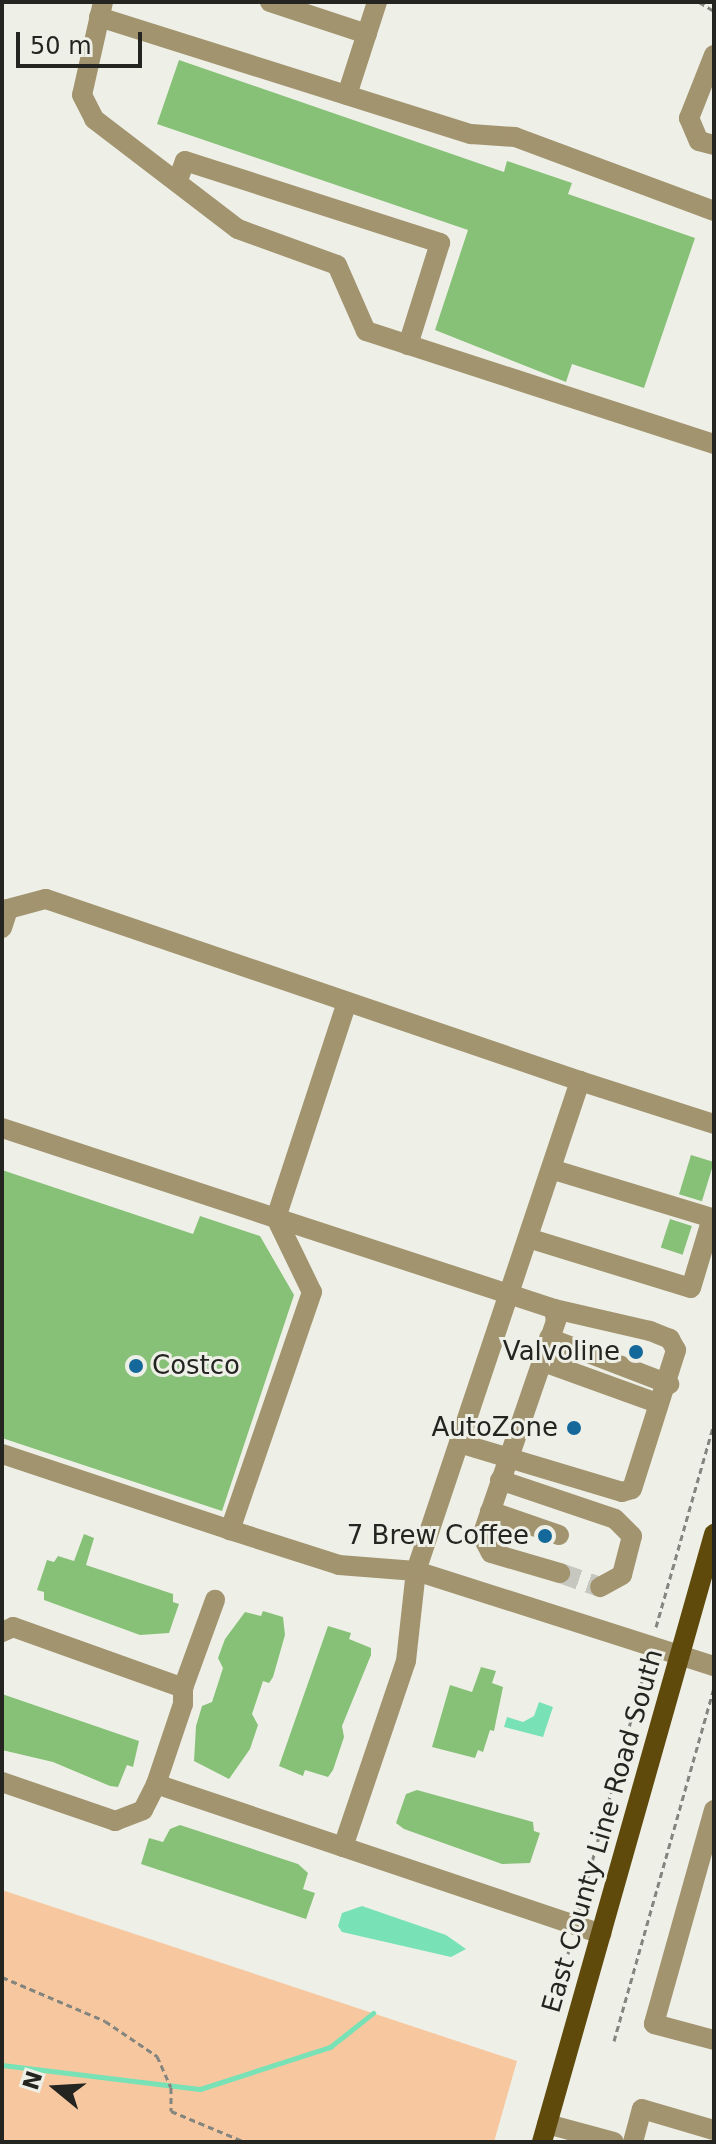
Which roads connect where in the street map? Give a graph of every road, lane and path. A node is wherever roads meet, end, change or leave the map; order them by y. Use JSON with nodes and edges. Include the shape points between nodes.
{"nodes":[{"id":1,"x":270,"y":2,"type":"edge"},
{"id":2,"x":377,"y":2,"type":"edge"},
{"id":3,"x":699,"y":2,"type":"edge"},
{"id":4,"x":101,"y":9,"type":"edge"},
{"id":5,"x":319,"y":10,"type":"edge"},
{"id":6,"x":714,"y":11,"type":"edge"},
{"id":7,"x":367,"y":34,"type":"junction"},
{"id":8,"x":714,"y":55,"type":"edge"},
{"id":9,"x":347,"y":95,"type":"junction"},
{"id":10,"x":714,"y":145,"type":"edge"},
{"id":11,"x":178,"y":180,"type":"junction"},
{"id":12,"x":714,"y":211,"type":"edge"},
{"id":13,"x":408,"y":345,"type":"junction"},
{"id":14,"x":714,"y":444,"type":"edge"},
{"id":15,"x":2,"y":928,"type":"edge"},
{"id":16,"x":347,"y":1002,"type":"junction"},
{"id":17,"x":580,"y":1081,"type":"junction"},
{"id":18,"x":714,"y":1124,"type":"edge"},
{"id":19,"x":2,"y":1128,"type":"edge"},
{"id":20,"x":551,"y":1169,"type":"junction"},
{"id":21,"x":276,"y":1218,"type":"junction"},
{"id":22,"x":528,"y":1238,"type":"junction"},
{"id":23,"x":509,"y":1293,"type":"junction"},
{"id":24,"x":554,"y":1309,"type":"junction"},
{"id":25,"x":549,"y":1338,"type":"junction"},
{"id":26,"x":541,"y":1361,"type":"junction"},
{"id":27,"x":669,"y":1384,"type":"junction"},
{"id":28,"x":657,"y":1403,"type":"junction"},
{"id":29,"x":714,"y":1423,"type":"edge"},
{"id":30,"x":459,"y":1443,"type":"junction"},
{"id":31,"x":2,"y":1454,"type":"edge"},
{"id":32,"x":507,"y":1455,"type":"junction"},
{"id":33,"x":500,"y":1480,"type":"junction"},
{"id":34,"x":490,"y":1511,"type":"junction"},
{"id":35,"x":230,"y":1530,"type":"junction"},
{"id":36,"x":714,"y":1534,"type":"edge"},
{"id":37,"x":559,"y":1535,"type":"dead end"},
{"id":38,"x":416,"y":1571,"type":"junction"},
{"id":39,"x":560,"y":1573,"type":"tunnel mouth"},
{"id":40,"x":600,"y":1587,"type":"dead end"},
{"id":41,"x":215,"y":1600,"type":"dead end"},
{"id":42,"x":2,"y":1632,"type":"edge"},
{"id":43,"x":650,"y":1648,"type":"junction"},
{"id":44,"x":679,"y":1657,"type":"junction"},
{"id":45,"x":714,"y":1666,"type":"edge"},
{"id":46,"x":714,"y":1687,"type":"edge"},
{"id":47,"x":183,"y":1688,"type":"junction"},
{"id":48,"x":2,"y":1782,"type":"edge"},
{"id":49,"x":156,"y":1784,"type":"junction"},
{"id":50,"x":714,"y":1810,"type":"edge"},
{"id":51,"x":343,"y":1847,"type":"junction"},
{"id":52,"x":575,"y":1925,"type":"junction"},
{"id":53,"x":601,"y":1934,"type":"junction"},
{"id":54,"x":568,"y":1954,"type":"dead end"},
{"id":55,"x":2,"y":1977,"type":"edge"},
{"id":56,"x":714,"y":2040,"type":"edge"},
{"id":57,"x":614,"y":2041,"type":"dead end"},
{"id":58,"x":714,"y":2130,"type":"edge"},
{"id":59,"x":545,"y":2133,"type":"edge"},
{"id":60,"x":688,"y":2133,"type":"edge"},
{"id":61,"x":245,"y":2142,"type":"edge"},
{"id":62,"x":614,"y":2142,"type":"edge"},
{"id":63,"x":633,"y":2142,"type":"edge"}],
"edges":[{"from":1,"to":5,"type":"lane"},
{"from":2,"to":7,"type":"lane"},
{"from":3,"to":6,"type":"path"},
{"from":4,"to":9,"type":"lane"},
{"from":4,"to":11,"type":"lane","via":[[82,95],[94,119]]},
{"from":5,"to":7,"type":"lane"},
{"from":7,"to":9,"type":"lane"},
{"from":8,"to":10,"type":"lane","via":[[689,118],[699,141]]},
{"from":9,"to":12,"type":"lane","via":[[471,134],[515,137]]},
{"from":11,"to":13,"type":"lane","via":[[238,229],[337,265],[366,331]]},
{"from":11,"to":13,"type":"lane","via":[[185,161],[440,243]]},
{"from":13,"to":14,"type":"lane"},
{"from":15,"to":16,"type":"lane","via":[[8,909],[46,899]]},
{"from":16,"to":17,"type":"lane"},
{"from":16,"to":21,"type":"lane"},
{"from":17,"to":18,"type":"lane"},
{"from":17,"to":20,"type":"lane"},
{"from":19,"to":21,"type":"lane"},
{"from":20,"to":22,"type":"lane"},
{"from":20,"to":22,"type":"lane","via":[[712,1218],[691,1288]]},
{"from":21,"to":23,"type":"lane"},
{"from":21,"to":35,"type":"lane","via":[[312,1292]]},
{"from":22,"to":23,"type":"lane"},
{"from":23,"to":24,"type":"lane"},
{"from":23,"to":30,"type":"lane"},
{"from":24,"to":25,"type":"lane"},
{"from":24,"to":27,"type":"lane","via":[[592,1314],[670,1339],[676,1350]]},
{"from":25,"to":26,"type":"lane"},
{"from":25,"to":27,"type":"lane"},
{"from":26,"to":28,"type":"lane"},
{"from":26,"to":32,"type":"lane"},
{"from":27,"to":28,"type":"lane"},
{"from":28,"to":32,"type":"lane","via":[[632,1489],[622,1492]]},
{"from":29,"to":43,"type":"path"},
{"from":30,"to":32,"type":"lane"},
{"from":30,"to":38,"type":"lane"},
{"from":31,"to":35,"type":"lane"},
{"from":32,"to":33,"type":"lane"},
{"from":33,"to":34,"type":"lane"},
{"from":33,"to":40,"type":"lane","via":[[615,1519],[632,1536],[622,1575]]},
{"from":34,"to":37,"type":"lane"},
{"from":34,"to":39,"type":"lane","via":[[482,1536],[491,1553]]},
{"from":35,"to":38,"type":"lane","via":[[339,1565]]},
{"from":36,"to":44,"type":"main road","name":"East County Line Road South"},
{"from":38,"to":43,"type":"lane"},
{"from":38,"to":51,"type":"lane","via":[[406,1661]]},
{"from":41,"to":47,"type":"lane"},
{"from":42,"to":47,"type":"lane","via":[[13,1627],[173,1680]]},
{"from":43,"to":44,"type":"lane"},
{"from":43,"to":52,"type":"path"},
{"from":44,"to":45,"type":"lane"},
{"from":44,"to":53,"type":"main road","name":"East County Line Road South"},
{"from":46,"to":57,"type":"path"},
{"from":47,"to":49,"type":"lane","via":[[183,1704]]},
{"from":48,"to":49,"type":"lane","via":[[115,1821],[143,1810]]},
{"from":49,"to":51,"type":"lane"},
{"from":50,"to":56,"type":"lane","via":[[654,2024]]},
{"from":51,"to":52,"type":"lane"},
{"from":52,"to":53,"type":"lane"},
{"from":52,"to":54,"type":"path"},
{"from":53,"to":59,"type":"main road","name":"East County Line Road South"},
{"from":55,"to":61,"type":"path","via":[[105,2021],[157,2056],[171,2087],[171,2111]]},
{"from":58,"to":60,"type":"lane"},
{"from":59,"to":62,"type":"lane"},
{"from":60,"to":63,"type":"lane","via":[[642,2109]]}]}
